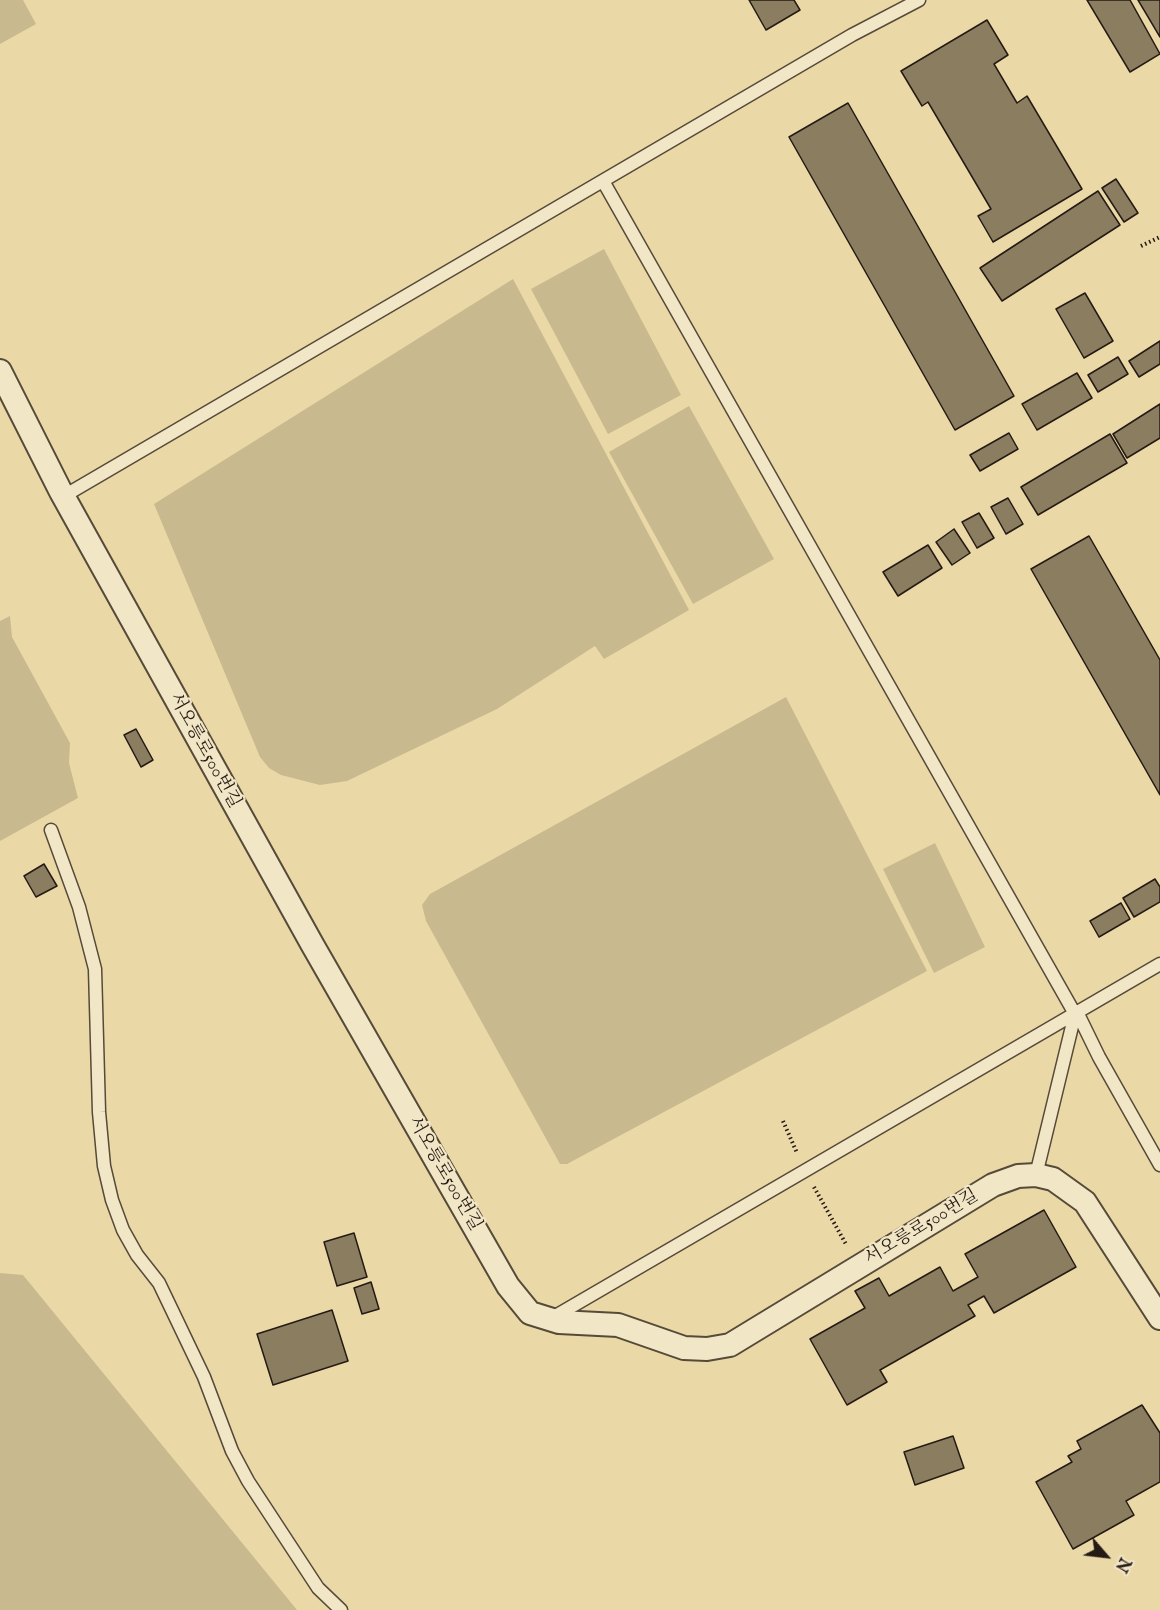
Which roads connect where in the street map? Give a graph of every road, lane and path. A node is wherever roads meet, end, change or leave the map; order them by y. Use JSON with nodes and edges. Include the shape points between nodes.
{"nodes":[{"id":1,"x":919,"y":0,"type":"edge"},
{"id":2,"x":603,"y":181,"type":"junction"},
{"id":3,"x":1160,"y":237,"type":"edge"},
{"id":4,"x":1141,"y":246,"type":"dead end"},
{"id":5,"x":0,"y":370,"type":"edge"},
{"id":6,"x":64,"y":496,"type":"junction"},
{"id":7,"x":51,"y":830,"type":"dead end"},
{"id":8,"x":1160,"y":964,"type":"edge"},
{"id":9,"x":1076,"y":1013,"type":"junction"},
{"id":10,"x":783,"y":1121,"type":"dead end"},
{"id":11,"x":1160,"y":1165,"type":"edge"},
{"id":12,"x":805,"y":1171,"type":"junction"},
{"id":13,"x":1036,"y":1174,"type":"junction"},
{"id":14,"x":858,"y":1267,"type":"junction"},
{"id":15,"x":1160,"y":1318,"type":"edge"},
{"id":16,"x":550,"y":1319,"type":"junction"},
{"id":17,"x":341,"y":1610,"type":"edge"}],
"edges":[{"from":1,"to":2,"type":"lane"},
{"from":2,"to":6,"type":"lane"},
{"from":2,"to":9,"type":"lane"},
{"from":3,"to":4,"type":"path"},
{"from":5,"to":6,"type":"street","name":"서오릉로500번길"},
{"from":6,"to":16,"type":"street","name":"서오릉로500번길","via":[[294,913],[508,1286],[530,1313]]},
{"from":7,"to":17,"type":"lane","via":[[70,878],[95,969],[103,1155],[119,1220],[137,1256],[159,1283],[204,1377],[231,1451],[248,1481],[318,1588]]},
{"from":8,"to":9,"type":"lane"},
{"from":9,"to":11,"type":"lane"},
{"from":9,"to":12,"type":"lane"},
{"from":9,"to":13,"type":"lane"},
{"from":10,"to":12,"type":"path"},
{"from":12,"to":14,"type":"path"},
{"from":12,"to":16,"type":"lane"},
{"from":13,"to":14,"type":"street","name":"서오릉로500번길","via":[[993,1185]]},
{"from":13,"to":15,"type":"street","via":[[1053,1179],[1085,1202]]},
{"from":14,"to":16,"type":"street","name":"서오릉로500번길","via":[[730,1345],[707,1349],[684,1348],[618,1325]]}]}
